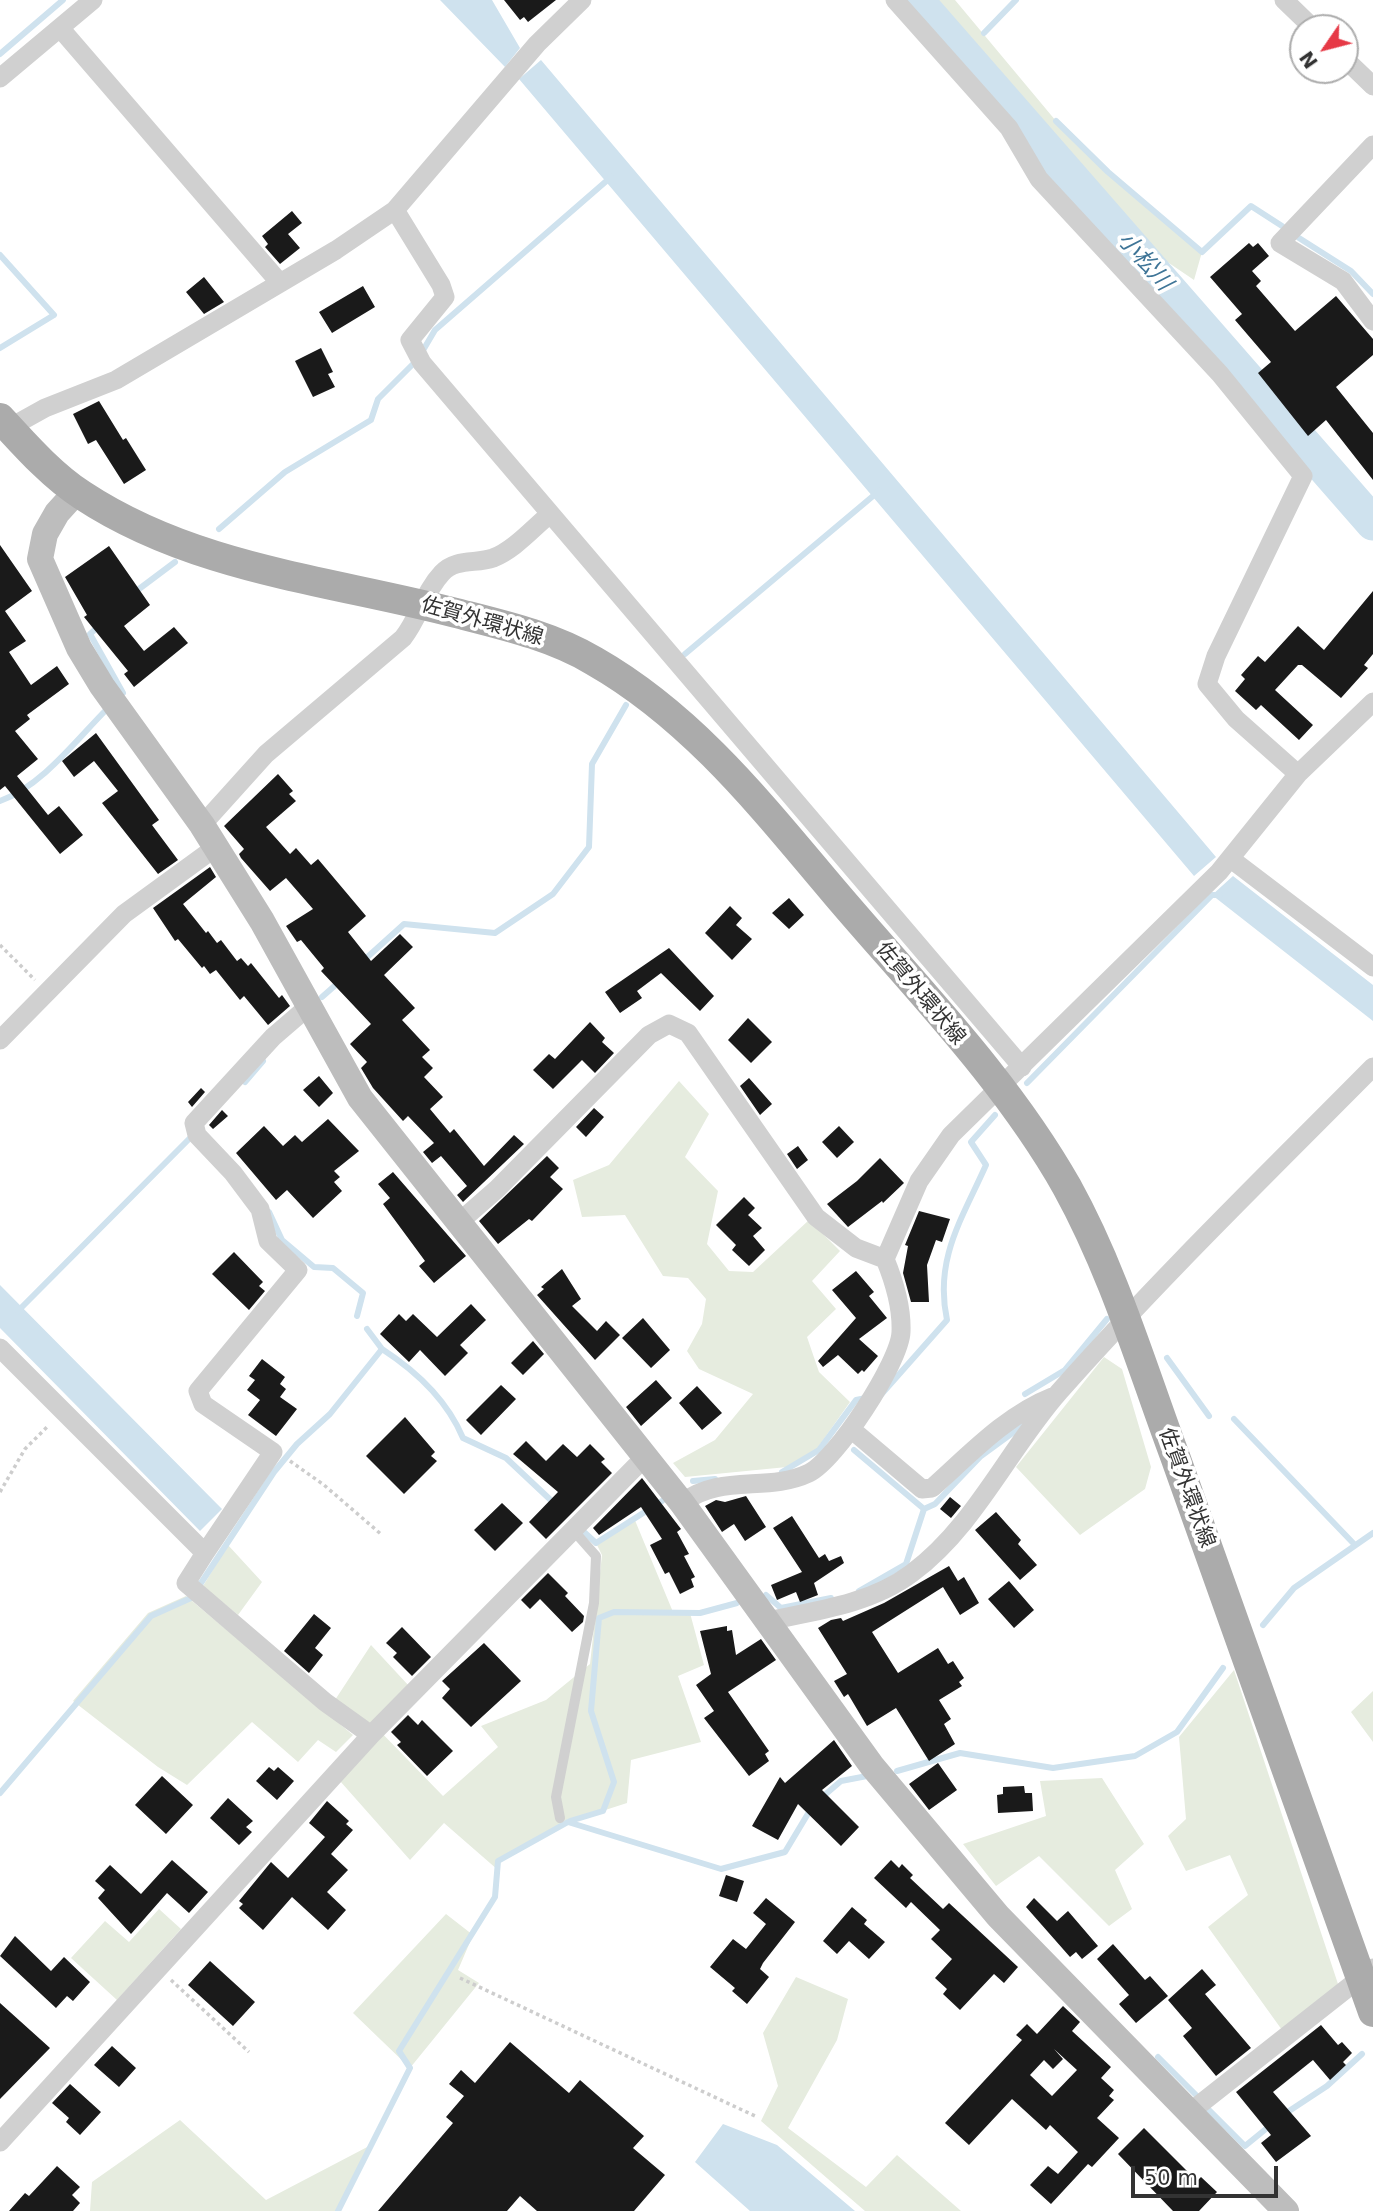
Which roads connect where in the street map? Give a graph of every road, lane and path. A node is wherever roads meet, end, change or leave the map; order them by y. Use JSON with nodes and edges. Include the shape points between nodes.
{"nodes":[{"id":1,"x":93,"y":0,"type":"edge"},
{"id":2,"x":582,"y":0,"type":"edge"},
{"id":3,"x":895,"y":0,"type":"edge"},
{"id":4,"x":1284,"y":0,"type":"edge"},
{"id":5,"x":1298,"y":14,"type":"edge"},
{"id":6,"x":60,"y":28,"type":"junction"},
{"id":7,"x":1359,"y":72,"type":"edge"},
{"id":8,"x":0,"y":78,"type":"edge"},
{"id":9,"x":1373,"y":86,"type":"edge"},
{"id":10,"x":1373,"y":145,"type":"edge"},
{"id":11,"x":395,"y":210,"type":"junction"},
{"id":12,"x":280,"y":284,"type":"junction"},
{"id":13,"x":1373,"y":321,"type":"edge"},
{"id":14,"x":5,"y":423,"type":"edge"},
{"id":15,"x":76,"y":492,"type":"junction"},
{"id":16,"x":550,"y":514,"type":"junction"},
{"id":17,"x":420,"y":604,"type":"junction"},
{"id":18,"x":1373,"y":702,"type":"edge"},
{"id":19,"x":1298,"y":774,"type":"junction"},
{"id":20,"x":209,"y":836,"type":"junction"},
{"id":21,"x":1219,"y":871,"type":"junction"},
{"id":22,"x":0,"y":945,"type":"edge"},
{"id":23,"x":1373,"y":967,"type":"edge"},
{"id":24,"x":47,"y":992,"type":"junction"},
{"id":25,"x":309,"y":1006,"type":"junction"},
{"id":26,"x":0,"y":1040,"type":"edge"},
{"id":27,"x":1022,"y":1067,"type":"junction"},
{"id":28,"x":1373,"y":1067,"type":"edge"},
{"id":29,"x":1000,"y":1088,"type":"junction"},
{"id":30,"x":457,"y":1224,"type":"junction"},
{"id":31,"x":885,"y":1259,"type":"junction"},
{"id":32,"x":1125,"y":1320,"type":"junction"},
{"id":33,"x":0,"y":1348,"type":"edge"},
{"id":34,"x":1056,"y":1395,"type":"junction"},
{"id":35,"x":63,"y":1412,"type":"junction"},
{"id":36,"x":851,"y":1429,"type":"junction"},
{"id":37,"x":644,"y":1458,"type":"junction"},
{"id":38,"x":290,"y":1461,"type":"dead end"},
{"id":39,"x":0,"y":1492,"type":"edge"},
{"id":40,"x":682,"y":1503,"type":"junction"},
{"id":41,"x":573,"y":1530,"type":"junction"},
{"id":42,"x":382,"y":1535,"type":"dead end"},
{"id":43,"x":205,"y":1553,"type":"junction"},
{"id":44,"x":767,"y":1621,"type":"junction"},
{"id":45,"x":371,"y":1735,"type":"junction"},
{"id":46,"x":561,"y":1818,"type":"dead end"},
{"id":47,"x":158,"y":1968,"type":"junction"},
{"id":48,"x":1367,"y":1973,"type":"edge"},
{"id":49,"x":460,"y":1978,"type":"dead end"},
{"id":50,"x":1373,"y":2012,"type":"edge"},
{"id":51,"x":250,"y":2052,"type":"dead end"},
{"id":52,"x":1190,"y":2112,"type":"junction"},
{"id":53,"x":755,"y":2116,"type":"dead end"},
{"id":54,"x":0,"y":2142,"type":"edge"},
{"id":55,"x":1286,"y":2211,"type":"edge"}],
"edges":[{"from":1,"to":6,"type":"street"},
{"from":2,"to":11,"type":"street","via":[[521,63]]},
{"from":3,"to":19,"type":"street","via":[[1009,128],[1039,180],[1220,374],[1303,476],[1216,656],[1207,684],[1236,719]]},
{"from":4,"to":5,"type":"street"},
{"from":6,"to":8,"type":"street"},
{"from":6,"to":12,"type":"street"},
{"from":7,"to":9,"type":"street"},
{"from":10,"to":13,"type":"street","via":[[1280,243],[1343,281]]},
{"from":11,"to":12,"type":"street"},
{"from":11,"to":16,"type":"street","via":[[445,297],[410,340],[419,357]]},
{"from":12,"to":14,"type":"street","via":[[116,380]]},
{"from":14,"to":15,"type":"main road","name":"佐賀外環状線"},
{"from":15,"to":17,"type":"main road","name":"佐賀外環状線","via":[[180,547],[249,567]]},
{"from":15,"to":20,"type":"street","via":[[45,534],[40,559],[90,667]]},
{"from":16,"to":17,"type":"street","via":[[491,559],[466,560],[444,570]]},
{"from":16,"to":27,"type":"street"},
{"from":17,"to":20,"type":"street","via":[[414,624],[403,638],[266,754]]},
{"from":17,"to":29,"type":"main road","name":"佐賀外環状線","via":[[522,631],[590,658],[683,724],[736,776]]},
{"from":18,"to":19,"type":"street"},
{"from":19,"to":21,"type":"street"},
{"from":20,"to":24,"type":"street"},
{"from":20,"to":25,"type":"street"},
{"from":21,"to":23,"type":"street"},
{"from":21,"to":27,"type":"street"},
{"from":22,"to":24,"type":"path"},
{"from":24,"to":26,"type":"street"},
{"from":25,"to":30,"type":"street","via":[[360,1098]]},
{"from":25,"to":43,"type":"street","via":[[273,1037],[194,1123],[197,1135],[260,1209],[268,1241],[298,1270],[198,1391],[203,1404],[273,1452]]},
{"from":27,"to":29,"type":"street"},
{"from":28,"to":32,"type":"street"},
{"from":29,"to":31,"type":"street","via":[[951,1135],[919,1181]]},
{"from":29,"to":32,"type":"main road","name":"佐賀外環状線","via":[[1069,1190]]},
{"from":30,"to":31,"type":"street","via":[[649,1035],[669,1024],[688,1033],[816,1217],[856,1248]]},
{"from":30,"to":37,"type":"street"},
{"from":31,"to":36,"type":"street","via":[[894,1280],[901,1332],[894,1357]]},
{"from":32,"to":34,"type":"street"},
{"from":32,"to":48,"type":"main road","name":"佐賀外環状線"},
{"from":33,"to":35,"type":"street"},
{"from":34,"to":36,"type":"street","via":[[990,1436],[932,1488],[922,1489]]},
{"from":34,"to":44,"type":"street","via":[[961,1525],[912,1574],[855,1603]]},
{"from":35,"to":39,"type":"path","via":[[25,1449]]},
{"from":35,"to":43,"type":"street"},
{"from":36,"to":40,"type":"street","via":[[830,1457],[811,1472],[783,1482],[698,1491]]},
{"from":37,"to":40,"type":"street"},
{"from":37,"to":41,"type":"street"},
{"from":38,"to":42,"type":"path"},
{"from":40,"to":44,"type":"street"},
{"from":41,"to":45,"type":"street"},
{"from":41,"to":46,"type":"lane","via":[[596,1556],[594,1603],[556,1797]]},
{"from":43,"to":45,"type":"street","via":[[186,1583],[325,1702]]},
{"from":44,"to":52,"type":"street","via":[[872,1766],[998,1916]]},
{"from":45,"to":47,"type":"street"},
{"from":47,"to":51,"type":"path"},
{"from":47,"to":54,"type":"street"},
{"from":48,"to":50,"type":"main road","name":"佐賀外環状線"},
{"from":48,"to":52,"type":"street"},
{"from":49,"to":53,"type":"path"},
{"from":52,"to":55,"type":"street"}]}
